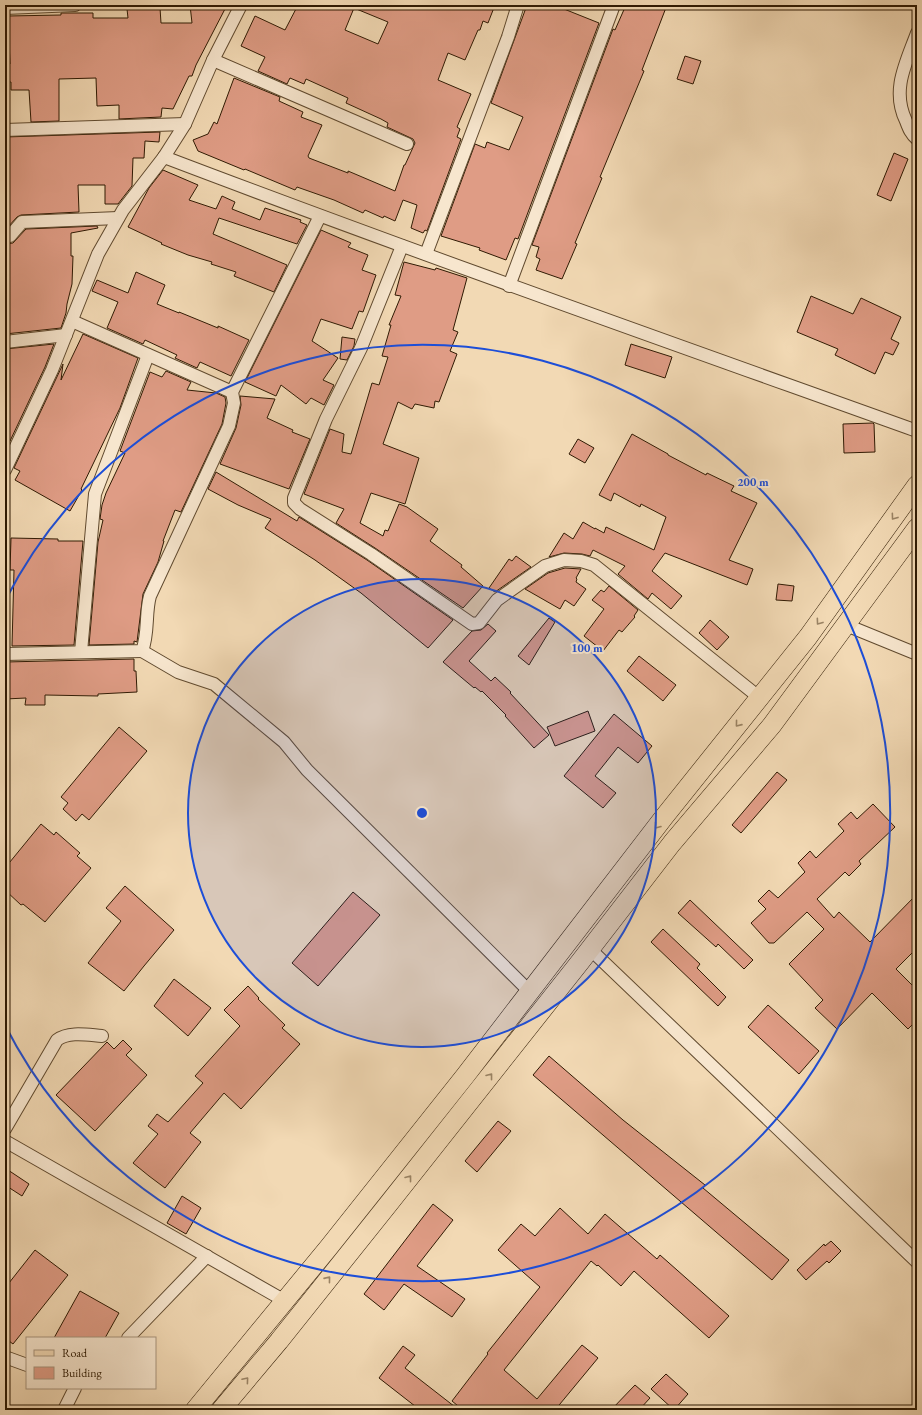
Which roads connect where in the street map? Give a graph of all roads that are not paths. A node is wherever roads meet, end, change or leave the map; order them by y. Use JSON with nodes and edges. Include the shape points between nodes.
{"nodes":[{"id":1,"x":75,"y":5,"type":"edge"},
{"id":2,"x":241,"y":5,"type":"edge"},
{"id":3,"x":513,"y":5,"type":"edge"},
{"id":4,"x":614,"y":5,"type":"edge"},
{"id":5,"x":5,"y":8,"type":"edge"},
{"id":6,"x":917,"y":33,"type":"edge"},
{"id":7,"x":213,"y":60,"type":"junction"},
{"id":8,"x":185,"y":124,"type":"junction"},
{"id":9,"x":5,"y":130,"type":"edge"},
{"id":10,"x":917,"y":139,"type":"edge"},
{"id":11,"x":407,"y":144,"type":"dead end"},
{"id":12,"x":164,"y":157,"type":"junction"},
{"id":13,"x":320,"y":216,"type":"junction"},
{"id":14,"x":118,"y":218,"type":"junction"},
{"id":15,"x":5,"y":236,"type":"edge"},
{"id":16,"x":402,"y":246,"type":"junction"},
{"id":17,"x":426,"y":254,"type":"junction"},
{"id":18,"x":509,"y":286,"type":"junction"},
{"id":19,"x":72,"y":321,"type":"junction"},
{"id":20,"x":66,"y":335,"type":"junction"},
{"id":21,"x":5,"y":342,"type":"edge"},
{"id":22,"x":148,"y":355,"type":"junction"},
{"id":23,"x":232,"y":392,"type":"junction"},
{"id":24,"x":917,"y":431,"type":"edge"},
{"id":25,"x":5,"y":470,"type":"edge"},
{"id":26,"x":917,"y":485,"type":"edge"},
{"id":27,"x":917,"y":528,"type":"edge"},
{"id":28,"x":846,"y":625,"type":"junction"},
{"id":29,"x":142,"y":651,"type":"junction"},
{"id":30,"x":81,"y":652,"type":"junction"},
{"id":31,"x":5,"y":654,"type":"edge"},
{"id":32,"x":917,"y":654,"type":"edge"},
{"id":33,"x":760,"y":698,"type":"junction"},
{"id":34,"x":590,"y":949,"type":"junction"},
{"id":35,"x":529,"y":991,"type":"junction"},
{"id":36,"x":102,"y":1036,"type":"dead end"},
{"id":37,"x":5,"y":1129,"type":"edge"},
{"id":38,"x":5,"y":1140,"type":"edge"},
{"id":39,"x":207,"y":1256,"type":"junction"},
{"id":40,"x":917,"y":1262,"type":"edge"},
{"id":41,"x":285,"y":1301,"type":"junction"},
{"id":42,"x":129,"y":1337,"type":"edge"},
{"id":43,"x":5,"y":1357,"type":"edge"},
{"id":44,"x":26,"y":1365,"type":"edge"},
{"id":45,"x":75,"y":1389,"type":"edge"},
{"id":46,"x":64,"y":1410,"type":"edge"},
{"id":47,"x":195,"y":1410,"type":"edge"},
{"id":48,"x":221,"y":1410,"type":"edge"}],
"edges":[{"from":1,"to":5,"type":"street"},
{"from":2,"to":7,"type":"street"},
{"from":3,"to":17,"type":"street","via":[[517,8],[508,37]]},
{"from":4,"to":18,"type":"street"},
{"from":6,"to":10,"type":"street","via":[[901,77],[898,96],[901,112],[912,135]]},
{"from":7,"to":8,"type":"street"},
{"from":7,"to":11,"type":"street"},
{"from":8,"to":9,"type":"street"},
{"from":8,"to":12,"type":"street"},
{"from":12,"to":13,"type":"street"},
{"from":12,"to":14,"type":"street"},
{"from":13,"to":16,"type":"street"},
{"from":13,"to":23,"type":"street"},
{"from":14,"to":15,"type":"street","via":[[22,222],[10,236]]},
{"from":14,"to":19,"type":"street","via":[[98,254]]},
{"from":16,"to":17,"type":"street"},
{"from":16,"to":33,"type":"street","via":[[361,348],[326,419],[294,503],[472,624],[479,623],[497,600],[545,566],[564,560],[581,561],[594,566]]},
{"from":17,"to":18,"type":"street"},
{"from":18,"to":24,"type":"street"},
{"from":19,"to":20,"type":"street"},
{"from":19,"to":22,"type":"street"},
{"from":20,"to":21,"type":"street"},
{"from":20,"to":25,"type":"street"},
{"from":22,"to":23,"type":"street"},
{"from":22,"to":30,"type":"street","via":[[95,494]]},
{"from":23,"to":29,"type":"street","via":[[234,403],[229,426],[150,596]]},
{"from":26,"to":33,"type":"main road","one_way":true,"via":[[808,637]]},
{"from":27,"to":28,"type":"main road"},
{"from":28,"to":32,"type":"street"},
{"from":28,"to":34,"type":"main road","via":[[772,724],[672,843]]},
{"from":29,"to":30,"type":"street"},
{"from":29,"to":35,"type":"street","via":[[178,672],[214,684],[284,742],[307,770]]},
{"from":30,"to":31,"type":"street"},
{"from":33,"to":35,"type":"main road","one_way":true},
{"from":34,"to":40,"type":"street"},
{"from":48,"to":34,"type":"main road","one_way":true},
{"from":35,"to":41,"type":"main road","via":[[465,1076]]},
{"from":36,"to":37,"type":"street","via":[[69,1034],[57,1040]]},
{"from":38,"to":39,"type":"street"},
{"from":39,"to":41,"type":"street"},
{"from":39,"to":42,"type":"street"},
{"from":41,"to":47,"type":"main road"},
{"from":43,"to":44,"type":"street"},
{"from":45,"to":46,"type":"street"}]}
